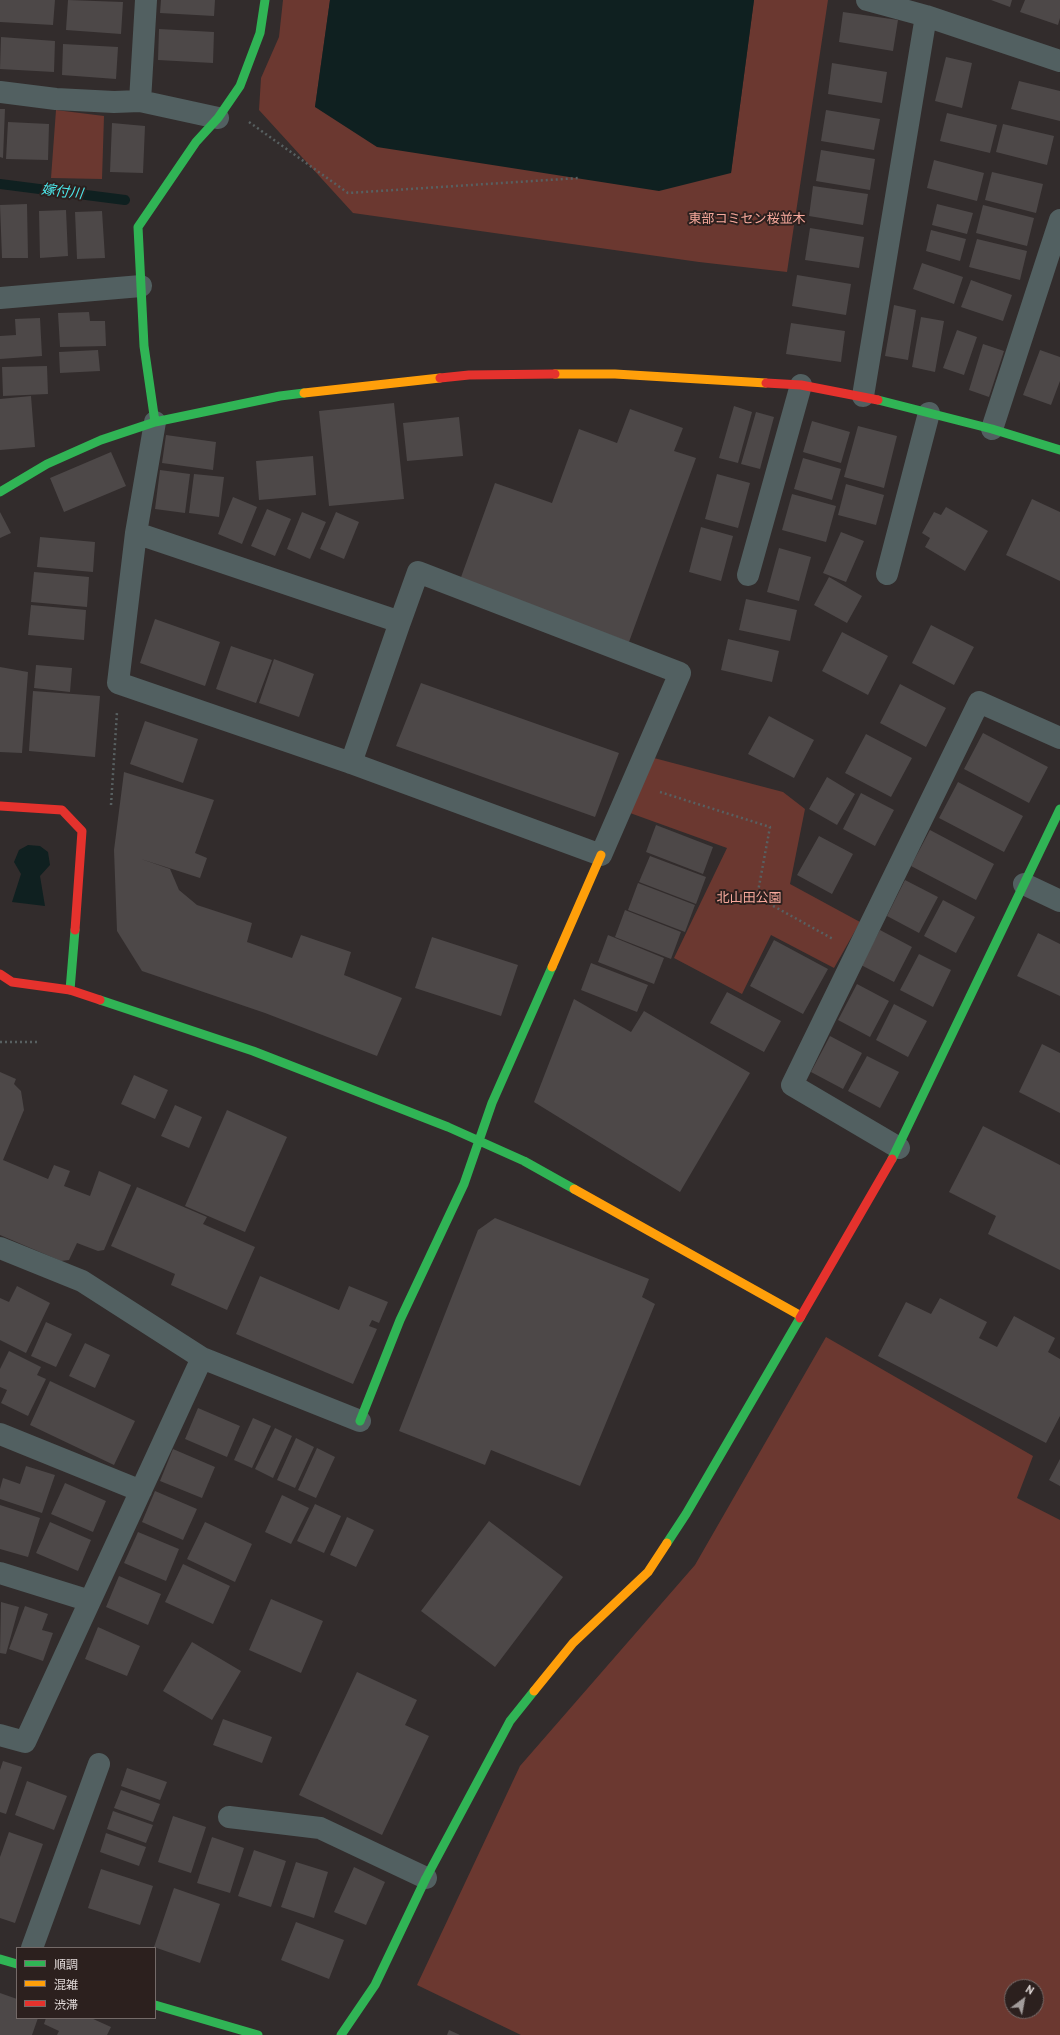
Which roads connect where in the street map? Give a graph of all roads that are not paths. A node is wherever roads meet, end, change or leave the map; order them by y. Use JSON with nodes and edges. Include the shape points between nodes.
{"nodes":[{"id":1,"x":146,"y":0,"type":"edge"},
{"id":2,"x":265,"y":0,"type":"edge"},
{"id":3,"x":867,"y":0,"type":"edge"},
{"id":4,"x":926,"y":16,"type":"junction"},
{"id":5,"x":1060,"y":61,"type":"edge"},
{"id":6,"x":0,"y":92,"type":"edge"},
{"id":7,"x":140,"y":101,"type":"junction"},
{"id":8,"x":222,"y":112,"type":"junction"},
{"id":9,"x":1060,"y":220,"type":"edge"},
{"id":10,"x":141,"y":286,"type":"junction"},
{"id":11,"x":0,"y":298,"type":"edge"},
{"id":12,"x":801,"y":385,"type":"junction"},
{"id":13,"x":864,"y":396,"type":"junction"},
{"id":14,"x":929,"y":413,"type":"junction"},
{"id":15,"x":155,"y":422,"type":"junction"},
{"id":16,"x":992,"y":428,"type":"junction"},
{"id":17,"x":1060,"y":450,"type":"edge"},
{"id":18,"x":0,"y":492,"type":"edge"},
{"id":19,"x":136,"y":533,"type":"junction"},
{"id":20,"x":887,"y":574,"type":"dead end"},
{"id":21,"x":748,"y":575,"type":"dead end"},
{"id":22,"x":400,"y":622,"type":"junction"},
{"id":23,"x":1060,"y":738,"type":"edge"},
{"id":24,"x":351,"y":763,"type":"junction"},
{"id":25,"x":0,"y":806,"type":"edge"},
{"id":26,"x":1060,"y":809,"type":"edge"},
{"id":27,"x":601,"y":855,"type":"junction"},
{"id":28,"x":1024,"y":884,"type":"junction"},
{"id":29,"x":1060,"y":901,"type":"edge"},
{"id":30,"x":0,"y":974,"type":"edge"},
{"id":31,"x":70,"y":990,"type":"junction"},
{"id":32,"x":480,"y":1143,"type":"junction"},
{"id":33,"x":899,"y":1148,"type":"junction"},
{"id":34,"x":0,"y":1248,"type":"edge"},
{"id":35,"x":802,"y":1316,"type":"junction"},
{"id":36,"x":202,"y":1358,"type":"junction"},
{"id":37,"x":360,"y":1421,"type":"joint"},
{"id":38,"x":0,"y":1434,"type":"edge"},
{"id":39,"x":141,"y":1491,"type":"junction"},
{"id":40,"x":0,"y":1573,"type":"edge"},
{"id":41,"x":90,"y":1601,"type":"junction"},
{"id":42,"x":0,"y":1735,"type":"edge"},
{"id":43,"x":100,"y":1764,"type":"dead end"},
{"id":44,"x":229,"y":1817,"type":"dead end"},
{"id":45,"x":426,"y":1878,"type":"junction"},
{"id":46,"x":32,"y":1947,"type":"edge"},
{"id":47,"x":0,"y":1959,"type":"edge"},
{"id":48,"x":16,"y":1964,"type":"edge"},
{"id":49,"x":156,"y":2005,"type":"edge"},
{"id":50,"x":258,"y":2035,"type":"edge"},
{"id":51,"x":341,"y":2035,"type":"edge"}],
"edges":[{"from":1,"to":7,"type":"street"},
{"from":2,"to":8,"type":"street","via":[[260,33],[240,86]]},
{"from":3,"to":4,"type":"street"},
{"from":4,"to":5,"type":"street"},
{"from":4,"to":13,"type":"street"},
{"from":6,"to":7,"type":"street","via":[[56,99]]},
{"from":7,"to":8,"type":"street"},
{"from":8,"to":10,"type":"street","via":[[196,142],[138,227]]},
{"from":9,"to":16,"type":"street"},
{"from":10,"to":11,"type":"street"},
{"from":10,"to":15,"type":"street","via":[[144,346]]},
{"from":12,"to":13,"type":"street"},
{"from":12,"to":15,"type":"street","via":[[615,374],[469,375],[280,396]]},
{"from":12,"to":21,"type":"street"},
{"from":13,"to":14,"type":"street"},
{"from":14,"to":16,"type":"street"},
{"from":14,"to":20,"type":"street"},
{"from":15,"to":18,"type":"street","via":[[101,440],[47,464]]},
{"from":15,"to":19,"type":"street"},
{"from":16,"to":17,"type":"street"},
{"from":19,"to":22,"type":"street"},
{"from":19,"to":24,"type":"street","via":[[118,683]]},
{"from":22,"to":24,"type":"street"},
{"from":22,"to":27,"type":"street","via":[[418,572],[680,672]]},
{"from":23,"to":33,"type":"street","via":[[979,702],[792,1085]]},
{"from":24,"to":27,"type":"street"},
{"from":25,"to":31,"type":"street","via":[[62,810],[82,832]]},
{"from":26,"to":28,"type":"street"},
{"from":27,"to":32,"type":"street","via":[[492,1103]]},
{"from":28,"to":29,"type":"street"},
{"from":28,"to":33,"type":"street"},
{"from":30,"to":31,"type":"street","via":[[12,982]]},
{"from":31,"to":32,"type":"street","via":[[253,1051],[440,1124]]},
{"from":32,"to":35,"type":"street","via":[[524,1161]]},
{"from":32,"to":37,"type":"street","via":[[464,1184],[400,1320]]},
{"from":33,"to":35,"type":"street"},
{"from":34,"to":36,"type":"street","via":[[82,1281]]},
{"from":35,"to":45,"type":"street","via":[[686,1514],[648,1572],[573,1643],[510,1721]]},
{"from":36,"to":37,"type":"street"},
{"from":36,"to":39,"type":"street"},
{"from":38,"to":39,"type":"street"},
{"from":39,"to":41,"type":"street"},
{"from":40,"to":41,"type":"street"},
{"from":41,"to":42,"type":"street","via":[[25,1742]]},
{"from":43,"to":46,"type":"street"},
{"from":44,"to":45,"type":"street","via":[[320,1828]]},
{"from":45,"to":51,"type":"street","via":[[375,1986]]},
{"from":47,"to":48,"type":"street"},
{"from":49,"to":50,"type":"street"}]}
